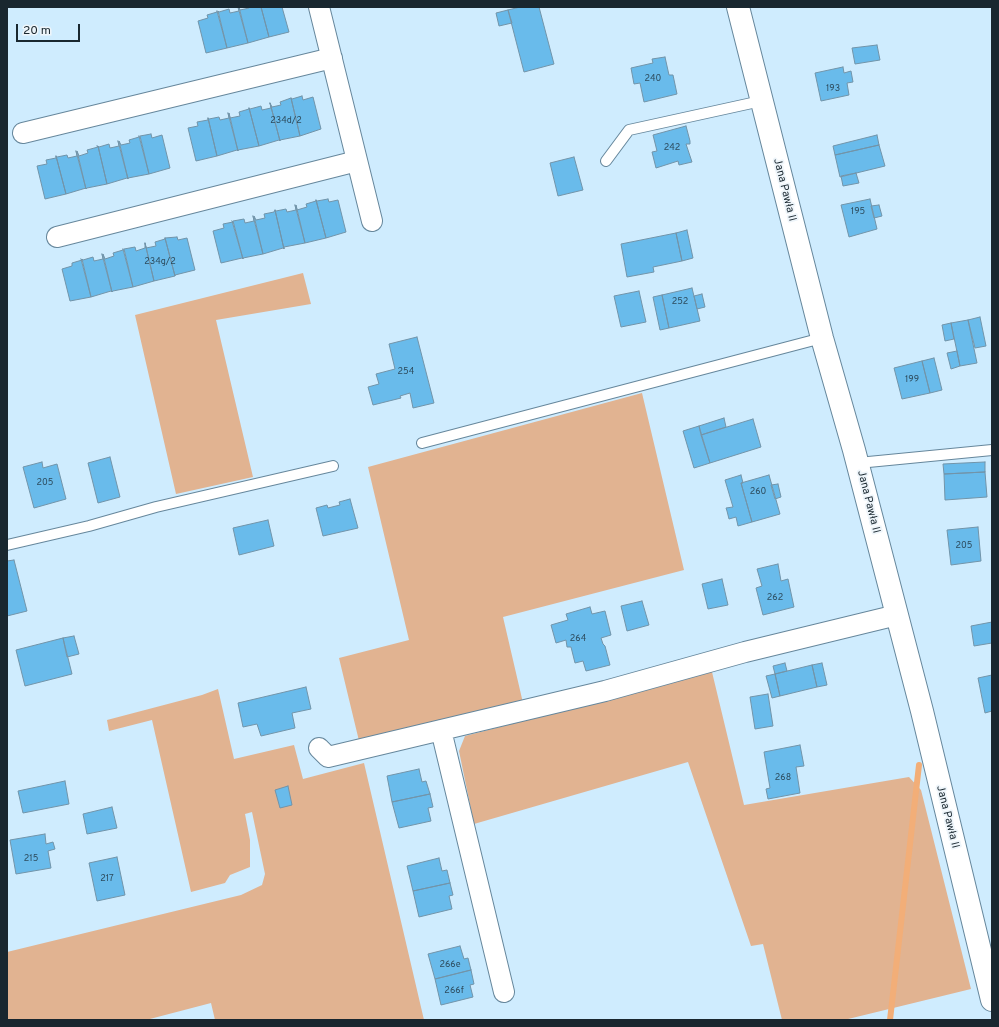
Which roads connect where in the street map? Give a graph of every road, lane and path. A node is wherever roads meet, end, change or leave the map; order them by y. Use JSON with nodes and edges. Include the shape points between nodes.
{"nodes":[{"id":1,"x":319,"y":7,"type":"edge"},
{"id":2,"x":738,"y":7,"type":"edge"},
{"id":3,"x":332,"y":58,"type":"junction"},
{"id":4,"x":761,"y":101,"type":"junction"},
{"id":5,"x":23,"y":133,"type":"dead end"},
{"id":6,"x":357,"y":161,"type":"junction"},
{"id":7,"x":606,"y":161,"type":"dead end"},
{"id":8,"x":372,"y":221,"type":"dead end"},
{"id":9,"x":57,"y":237,"type":"dead end"},
{"id":10,"x":822,"y":338,"type":"junction"},
{"id":11,"x":422,"y":443,"type":"dead end"},
{"id":12,"x":992,"y":450,"type":"edge"},
{"id":13,"x":858,"y":463,"type":"junction"},
{"id":14,"x":332,"y":466,"type":"dead end"},
{"id":15,"x":7,"y":545,"type":"edge"},
{"id":16,"x":897,"y":615,"type":"junction"},
{"id":17,"x":441,"y":730,"type":"junction"},
{"id":18,"x":319,"y":748,"type":"dead end"},
{"id":19,"x":504,"y":992,"type":"dead end"},
{"id":20,"x":992,"y":1000,"type":"edge"}],
"edges":[{"from":1,"to":3,"type":"street"},
{"from":2,"to":4,"type":"street","name":"Jana Pawła II"},
{"from":3,"to":5,"type":"street"},
{"from":3,"to":6,"type":"street"},
{"from":4,"to":7,"type":"lane","via":[[629,130]]},
{"from":4,"to":10,"type":"street","name":"Jana Pawła II"},
{"from":6,"to":8,"type":"street"},
{"from":6,"to":9,"type":"street"},
{"from":10,"to":11,"type":"lane"},
{"from":10,"to":13,"type":"street","name":"Jana Pawła II"},
{"from":12,"to":13,"type":"lane"},
{"from":13,"to":16,"type":"street","name":"Jana Pawła II"},
{"from":14,"to":15,"type":"lane"},
{"from":16,"to":17,"type":"street","via":[[745,652],[605,691]]},
{"from":16,"to":20,"type":"street","name":"Jana Pawła II"},
{"from":17,"to":18,"type":"street","via":[[328,757]]},
{"from":17,"to":19,"type":"street"}]}
